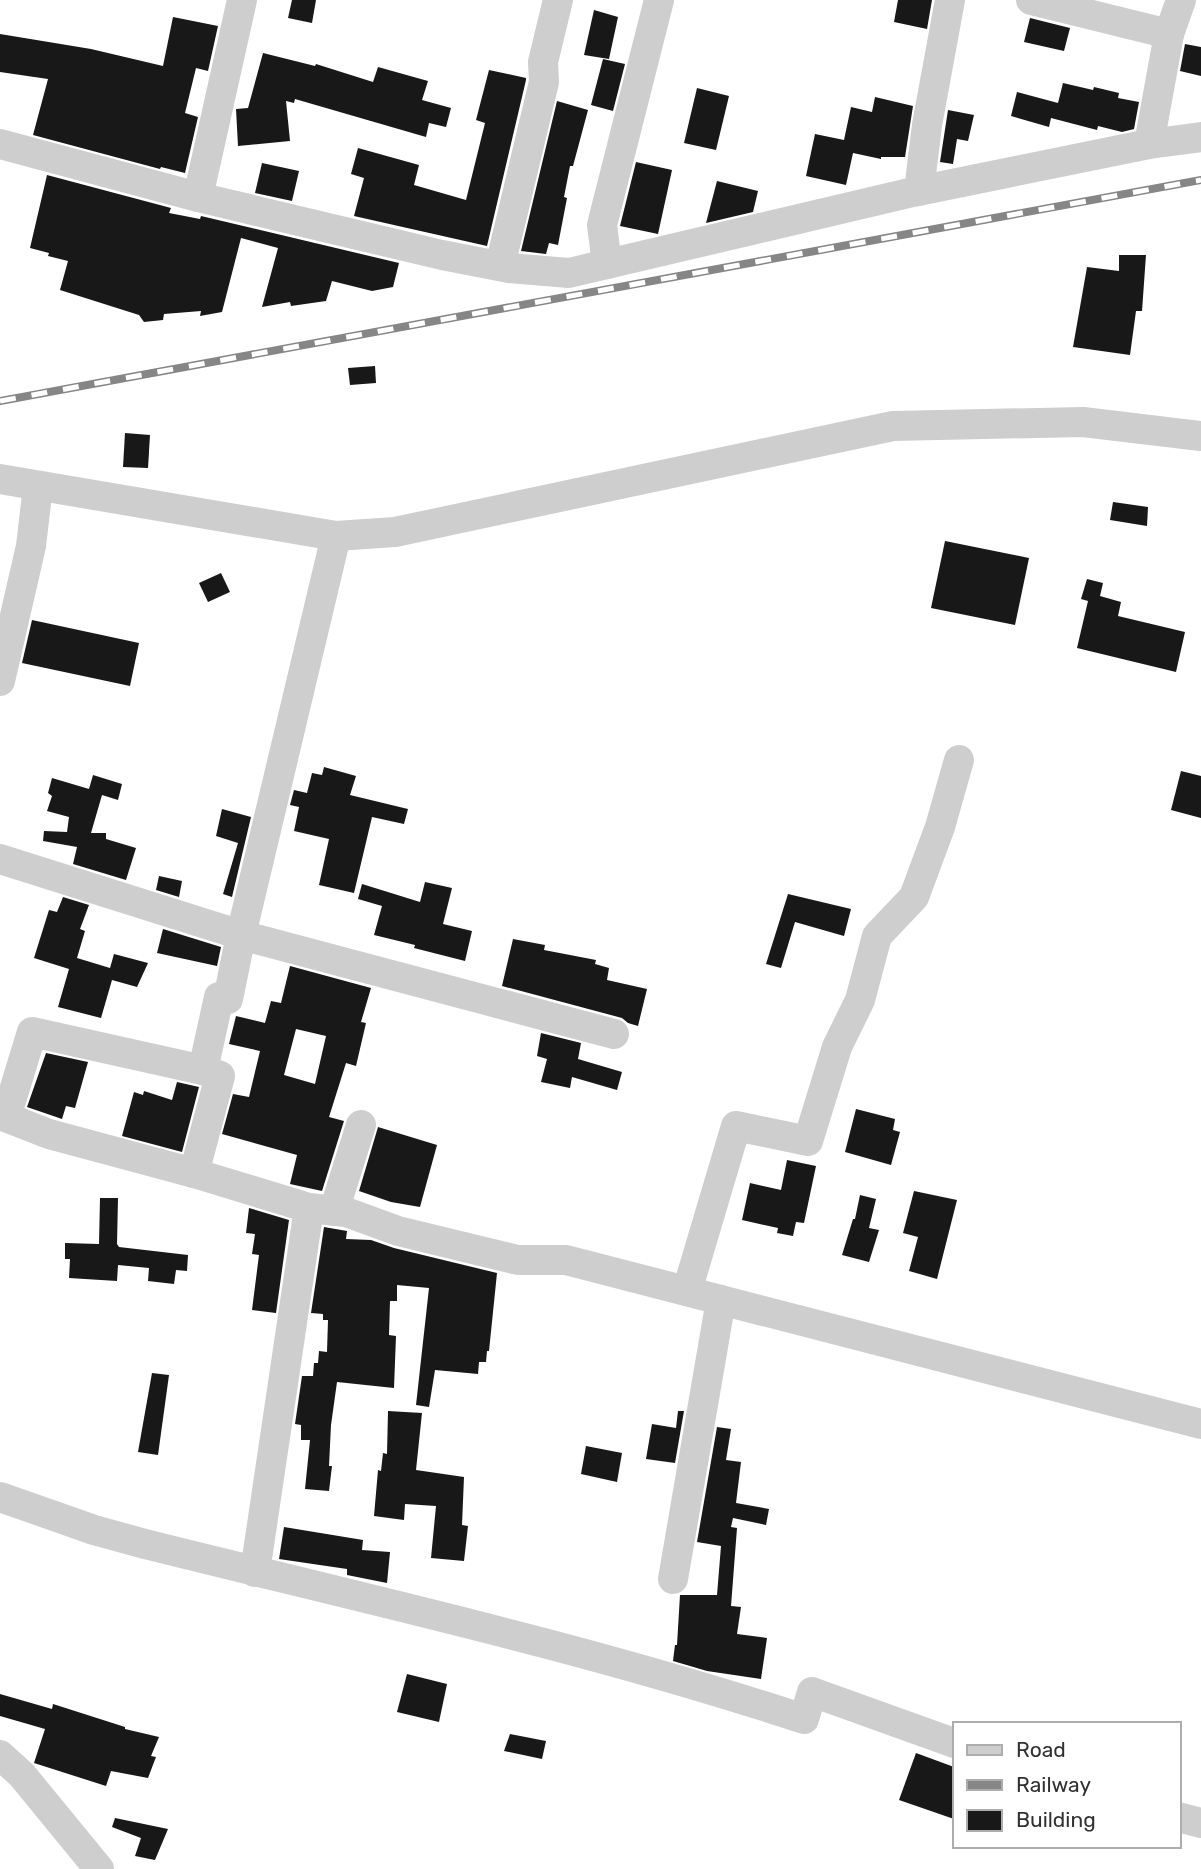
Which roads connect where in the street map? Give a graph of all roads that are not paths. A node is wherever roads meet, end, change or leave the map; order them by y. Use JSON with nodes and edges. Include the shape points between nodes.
{"nodes":[{"id":1,"x":242,"y":0,"type":"edge"},
{"id":2,"x":558,"y":0,"type":"edge"},
{"id":3,"x":659,"y":0,"type":"edge"},
{"id":4,"x":950,"y":0,"type":"edge"},
{"id":5,"x":1031,"y":0,"type":"edge"},
{"id":6,"x":1181,"y":0,"type":"edge"},
{"id":7,"x":1169,"y":34,"type":"junction"},
{"id":8,"x":1201,"y":137,"type":"edge"},
{"id":9,"x":0,"y":144,"type":"edge"},
{"id":10,"x":1149,"y":144,"type":"junction"},
{"id":11,"x":919,"y":191,"type":"junction"},
{"id":12,"x":198,"y":197,"type":"junction"},
{"id":13,"x":607,"y":264,"type":"junction"},
{"id":14,"x":500,"y":266,"type":"junction"},
{"id":15,"x":1201,"y":436,"type":"edge"},
{"id":16,"x":0,"y":479,"type":"edge"},
{"id":17,"x":38,"y":485,"type":"junction"},
{"id":18,"x":336,"y":536,"type":"junction"},
{"id":19,"x":0,"y":681,"type":"edge"},
{"id":20,"x":959,"y":760,"type":"dead end"},
{"id":21,"x":0,"y":859,"type":"edge"},
{"id":22,"x":241,"y":935,"type":"junction"},
{"id":23,"x":614,"y":1034,"type":"dead end"},
{"id":24,"x":204,"y":1070,"type":"junction"},
{"id":25,"x":3,"y":1116,"type":"edge"},
{"id":26,"x":361,"y":1125,"type":"dead end"},
{"id":27,"x":194,"y":1173,"type":"junction"},
{"id":28,"x":322,"y":1210,"type":"junction"},
{"id":29,"x":687,"y":1292,"type":"junction"},
{"id":30,"x":721,"y":1300,"type":"junction"},
{"id":31,"x":1201,"y":1423,"type":"edge"},
{"id":32,"x":0,"y":1497,"type":"edge"},
{"id":33,"x":255,"y":1572,"type":"junction"},
{"id":34,"x":673,"y":1579,"type":"dead end"},
{"id":35,"x":953,"y":1743,"type":"edge"},
{"id":36,"x":0,"y":1755,"type":"edge"},
{"id":37,"x":1180,"y":1818,"type":"edge"},
{"id":38,"x":1201,"y":1823,"type":"edge"},
{"id":39,"x":99,"y":1869,"type":"edge"}],
"edges":[{"from":1,"to":12,"type":"street"},
{"from":2,"to":14,"type":"street","via":[[544,82]]},
{"from":3,"to":13,"type":"street","via":[[601,225]]},
{"from":4,"to":11,"type":"street"},
{"from":5,"to":7,"type":"street"},
{"from":6,"to":7,"type":"street"},
{"from":7,"to":10,"type":"street"},
{"from":8,"to":10,"type":"street"},
{"from":9,"to":12,"type":"street"},
{"from":10,"to":11,"type":"street"},
{"from":11,"to":13,"type":"street"},
{"from":12,"to":14,"type":"street"},
{"from":13,"to":14,"type":"street","via":[[569,273]]},
{"from":15,"to":18,"type":"street","via":[[1083,422],[892,426],[395,532]]},
{"from":16,"to":17,"type":"street"},
{"from":17,"to":18,"type":"street"},
{"from":17,"to":19,"type":"street","via":[[31,546]]},
{"from":18,"to":22,"type":"street"},
{"from":20,"to":29,"type":"street","via":[[914,897],[877,936],[860,1000],[837,1047],[808,1141],[736,1126]]},
{"from":21,"to":22,"type":"street"},
{"from":22,"to":23,"type":"street"},
{"from":22,"to":24,"type":"street","via":[[228,999],[219,997]]},
{"from":24,"to":25,"type":"street","via":[[32,1031]]},
{"from":24,"to":27,"type":"street","via":[[220,1076]]},
{"from":25,"to":27,"type":"street","via":[[49,1135]]},
{"from":26,"to":28,"type":"street"},
{"from":27,"to":28,"type":"street"},
{"from":28,"to":29,"type":"street","via":[[346,1212],[398,1231],[518,1260],[566,1260]]},
{"from":28,"to":33,"type":"street"},
{"from":29,"to":30,"type":"street"},
{"from":30,"to":31,"type":"street"},
{"from":30,"to":34,"type":"street"},
{"from":32,"to":33,"type":"street","via":[[94,1530]]},
{"from":33,"to":35,"type":"street","via":[[619,1663],[804,1719],[812,1692]]},
{"from":36,"to":39,"type":"street"},
{"from":37,"to":38,"type":"street"}]}
